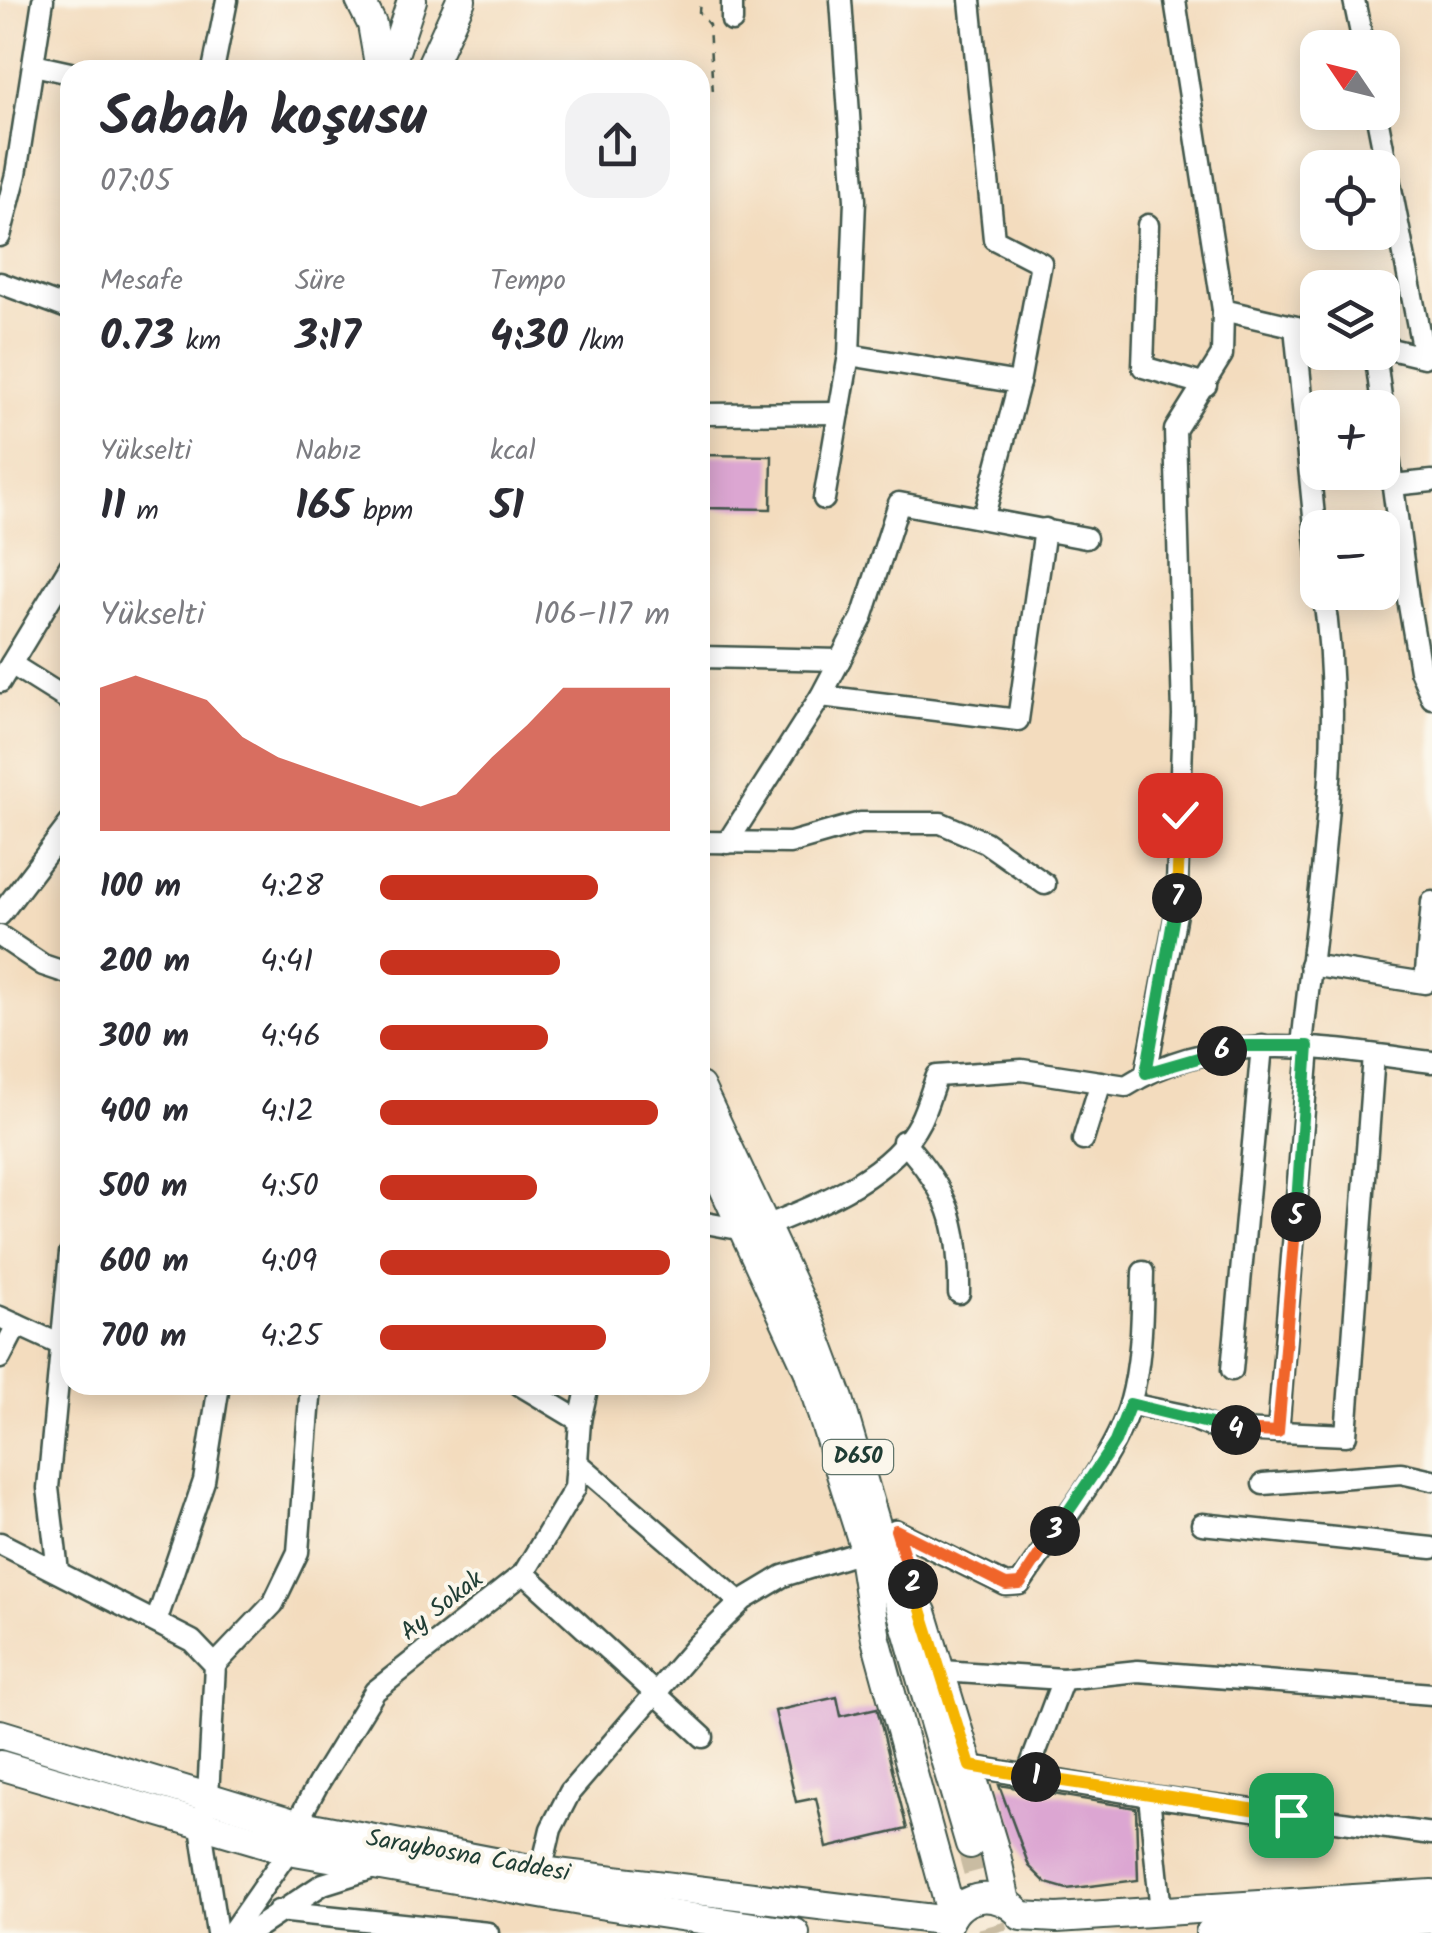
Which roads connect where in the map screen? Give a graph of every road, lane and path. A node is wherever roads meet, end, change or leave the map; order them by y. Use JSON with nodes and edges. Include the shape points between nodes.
{"nodes":[{"id":1,"x":43,"y":0,"type":"edge"},
{"id":2,"x":227,"y":0,"type":"edge"},
{"id":3,"x":360,"y":0,"type":"edge"},
{"id":4,"x":412,"y":0,"type":"edge"},
{"id":5,"x":441,"y":0,"type":"edge"},
{"id":6,"x":461,"y":0,"type":"edge"},
{"id":7,"x":700,"y":0,"type":"edge"},
{"id":8,"x":841,"y":0,"type":"edge"},
{"id":9,"x":970,"y":0,"type":"edge"},
{"id":10,"x":1175,"y":0,"type":"edge"},
{"id":11,"x":1354,"y":0,"type":"edge"},
{"id":12,"x":1360,"y":30,"type":"edge"},
{"id":13,"x":215,"y":60,"type":"edge"},
{"id":14,"x":378,"y":60,"type":"edge"},
{"id":15,"x":392,"y":60,"type":"edge"},
{"id":16,"x":416,"y":60,"type":"edge"},
{"id":17,"x":434,"y":60,"type":"edge"},
{"id":18,"x":34,"y":65,"type":"junction"},
{"id":19,"x":60,"y":71,"type":"edge"},
{"id":20,"x":710,"y":94,"type":"edge"},
{"id":21,"x":1380,"y":130,"type":"edge"},
{"id":22,"x":1148,"y":224,"type":"dead end"},
{"id":23,"x":0,"y":236,"type":"edge"},
{"id":24,"x":0,"y":283,"type":"edge"},
{"id":25,"x":1422,"y":297,"type":"edge"},
{"id":26,"x":60,"y":305,"type":"edge"},
{"id":27,"x":1223,"y":310,"type":"junction"},
{"id":28,"x":1295,"y":327,"type":"junction"},
{"id":29,"x":1300,"y":328,"type":"edge"},
{"id":30,"x":1400,"y":352,"type":"edge"},
{"id":31,"x":848,"y":355,"type":"junction"},
{"id":32,"x":1428,"y":360,"type":"edge"},
{"id":33,"x":1019,"y":383,"type":"junction"},
{"id":34,"x":1206,"y":385,"type":"junction"},
{"id":35,"x":838,"y":412,"type":"junction"},
{"id":36,"x":710,"y":414,"type":"edge"},
{"id":37,"x":1432,"y":481,"type":"edge"},
{"id":38,"x":1400,"y":483,"type":"edge"},
{"id":39,"x":1394,"y":490,"type":"edge"},
{"id":40,"x":824,"y":499,"type":"dead end"},
{"id":41,"x":1313,"y":510,"type":"edge"},
{"id":42,"x":984,"y":516,"type":"junction"},
{"id":43,"x":1045,"y":529,"type":"junction"},
{"id":44,"x":1086,"y":538,"type":"dead end"},
{"id":45,"x":60,"y":583,"type":"edge"},
{"id":46,"x":1432,"y":597,"type":"edge"},
{"id":47,"x":1408,"y":599,"type":"junction"},
{"id":48,"x":1326,"y":610,"type":"edge"},
{"id":49,"x":710,"y":657,"type":"edge"},
{"id":50,"x":840,"y":660,"type":"junction"},
{"id":51,"x":6,"y":673,"type":"edge"},
{"id":52,"x":820,"y":696,"type":"junction"},
{"id":53,"x":60,"y":697,"type":"edge"},
{"id":54,"x":1432,"y":698,"type":"edge"},
{"id":55,"x":60,"y":836,"type":"edge"},
{"id":56,"x":710,"y":842,"type":"edge"},
{"id":57,"x":727,"y":843,"type":"junction"},
{"id":58,"x":1046,"y":884,"type":"dead end"},
{"id":59,"x":1432,"y":902,"type":"edge"},
{"id":60,"x":0,"y":915,"type":"edge"},
{"id":61,"x":0,"y":936,"type":"edge"},
{"id":62,"x":1430,"y":958,"type":"edge"},
{"id":63,"x":1310,"y":965,"type":"junction"},
{"id":64,"x":60,"y":970,"type":"edge"},
{"id":65,"x":1262,"y":1046,"type":"junction"},
{"id":66,"x":1305,"y":1046,"type":"junction"},
{"id":67,"x":1374,"y":1055,"type":"junction"},
{"id":68,"x":1432,"y":1062,"type":"edge"},
{"id":69,"x":1146,"y":1073,"type":"junction"},
{"id":70,"x":1101,"y":1082,"type":"junction"},
{"id":71,"x":710,"y":1113,"type":"edge"},
{"id":72,"x":1082,"y":1140,"type":"dead end"},
{"id":73,"x":903,"y":1141,"type":"junction"},
{"id":74,"x":710,"y":1153,"type":"edge"},
{"id":75,"x":710,"y":1223,"type":"edge"},
{"id":76,"x":755,"y":1228,"type":"junction"},
{"id":77,"x":1143,"y":1272,"type":"dead end"},
{"id":78,"x":959,"y":1293,"type":"dead end"},
{"id":79,"x":8,"y":1321,"type":"edge"},
{"id":80,"x":60,"y":1337,"type":"edge"},
{"id":81,"x":59,"y":1344,"type":"junction"},
{"id":82,"x":0,"y":1358,"type":"edge"},
{"id":83,"x":1232,"y":1370,"type":"dead end"},
{"id":84,"x":217,"y":1395,"type":"edge"},
{"id":85,"x":311,"y":1395,"type":"edge"},
{"id":86,"x":537,"y":1395,"type":"edge"},
{"id":87,"x":586,"y":1395,"type":"edge"},
{"id":88,"x":1130,"y":1404,"type":"junction"},
{"id":89,"x":580,"y":1421,"type":"junction"},
{"id":90,"x":1278,"y":1432,"type":"junction"},
{"id":91,"x":577,"y":1462,"type":"junction"},
{"id":92,"x":1432,"y":1480,"type":"edge"},
{"id":93,"x":1263,"y":1484,"type":"dead end"},
{"id":94,"x":870,"y":1493,"type":"junction"},
{"id":95,"x":1202,"y":1524,"type":"dead end"},
{"id":96,"x":896,"y":1530,"type":"junction"},
{"id":97,"x":861,"y":1540,"type":"junction"},
{"id":98,"x":0,"y":1543,"type":"edge"},
{"id":99,"x":1432,"y":1548,"type":"edge"},
{"id":100,"x":58,"y":1571,"type":"junction"},
{"id":101,"x":524,"y":1573,"type":"junction"},
{"id":102,"x":740,"y":1602,"type":"junction"},
{"id":103,"x":156,"y":1622,"type":"junction"},
{"id":104,"x":214,"y":1665,"type":"junction"},
{"id":105,"x":942,"y":1671,"type":"junction"},
{"id":106,"x":1063,"y":1679,"type":"junction"},
{"id":107,"x":656,"y":1694,"type":"junction"},
{"id":108,"x":1432,"y":1694,"type":"edge"},
{"id":109,"x":0,"y":1734,"type":"edge"},
{"id":110,"x":703,"y":1737,"type":"dead end"},
{"id":111,"x":0,"y":1765,"type":"edge"},
{"id":112,"x":970,"y":1766,"type":"junction"},
{"id":113,"x":1027,"y":1776,"type":"junction"},
{"id":114,"x":208,"y":1796,"type":"junction"},
{"id":115,"x":1149,"y":1796,"type":"junction"},
{"id":116,"x":202,"y":1827,"type":"junction"},
{"id":117,"x":1432,"y":1834,"type":"edge"},
{"id":118,"x":292,"y":1837,"type":"junction"},
{"id":119,"x":964,"y":1854,"type":"junction"},
{"id":120,"x":380,"y":1866,"type":"junction"},
{"id":121,"x":541,"y":1871,"type":"junction"},
{"id":122,"x":1432,"y":1894,"type":"edge"},
{"id":123,"x":278,"y":1911,"type":"junction"},
{"id":124,"x":1161,"y":1911,"type":"junction"},
{"id":125,"x":886,"y":1916,"type":"junction"},
{"id":126,"x":1018,"y":1917,"type":"edge"},
{"id":127,"x":1432,"y":1919,"type":"edge"},
{"id":128,"x":949,"y":1923,"type":"edge"},
{"id":129,"x":1228,"y":1932,"type":"edge"},
{"id":130,"x":217,"y":1933,"type":"edge"},
{"id":131,"x":232,"y":1933,"type":"edge"},
{"id":132,"x":249,"y":1933,"type":"edge"},
{"id":133,"x":488,"y":1933,"type":"edge"},
{"id":134,"x":795,"y":1933,"type":"edge"}],
"edges":[{"from":1,"to":18,"type":"street"},
{"from":2,"to":13,"type":"street"},
{"from":3,"to":14,"type":"main road"},
{"from":4,"to":15,"type":"main road"},
{"from":5,"to":16,"type":"main road"},
{"from":6,"to":17,"type":"main road"},
{"from":7,"to":20,"type":"path","via":[[699,12],[709,24]]},
{"from":8,"to":31,"type":"street","via":[[855,200]]},
{"from":9,"to":33,"type":"street","via":[[994,238],[1041,263]]},
{"from":10,"to":27,"type":"street"},
{"from":11,"to":12,"type":"street"},
{"from":18,"to":19,"type":"street"},
{"from":18,"to":23,"type":"street"},
{"from":21,"to":25,"type":"street"},
{"from":22,"to":34,"type":"street","via":[[1144,367]]},
{"from":24,"to":26,"type":"street"},
{"from":25,"to":32,"type":"street"},
{"from":27,"to":28,"type":"street"},
{"from":27,"to":34,"type":"street","via":[[1222,356]]},
{"from":28,"to":29,"type":"street"},
{"from":28,"to":41,"type":"street"},
{"from":30,"to":32,"type":"street"},
{"from":31,"to":33,"type":"street"},
{"from":31,"to":35,"type":"street"},
{"from":33,"to":42,"type":"street"},
{"from":34,"to":69,"type":"street","via":[[1176,430],[1183,715],[1176,914]]},
{"from":35,"to":36,"type":"street"},
{"from":35,"to":40,"type":"street"},
{"from":37,"to":38,"type":"street"},
{"from":39,"to":47,"type":"street"},
{"from":42,"to":43,"type":"street"},
{"from":42,"to":50,"type":"street","via":[[899,503],[862,618]]},
{"from":43,"to":44,"type":"street"},
{"from":43,"to":52,"type":"street","via":[[1018,720]]},
{"from":45,"to":51,"type":"street"},
{"from":46,"to":47,"type":"street"},
{"from":47,"to":54,"type":"street","via":[[1420,670]]},
{"from":48,"to":63,"type":"street","via":[[1331,750]]},
{"from":49,"to":50,"type":"street"},
{"from":50,"to":52,"type":"street"},
{"from":51,"to":53,"type":"street"},
{"from":52,"to":57,"type":"street"},
{"from":55,"to":60,"type":"street"},
{"from":56,"to":57,"type":"street"},
{"from":57,"to":58,"type":"street","via":[[790,843],[860,824],[941,823],[985,842]]},
{"from":59,"to":62,"type":"street"},
{"from":61,"to":64,"type":"street"},
{"from":62,"to":63,"type":"street","via":[[1425,983]]},
{"from":63,"to":66,"type":"street"},
{"from":65,"to":66,"type":"street"},
{"from":65,"to":69,"type":"street"},
{"from":65,"to":83,"type":"street"},
{"from":66,"to":67,"type":"street"},
{"from":66,"to":90,"type":"street"},
{"from":67,"to":68,"type":"street"},
{"from":67,"to":90,"type":"street","via":[[1346,1435]]},
{"from":69,"to":70,"type":"street","via":[[1126,1086]]},
{"from":70,"to":72,"type":"street"},
{"from":70,"to":73,"type":"street","via":[[1022,1070],[937,1076],[919,1124]]},
{"from":71,"to":76,"type":"main road","number":"D650"},
{"from":73,"to":76,"type":"street","via":[[828,1201]]},
{"from":73,"to":78,"type":"street","via":[[937,1180],[960,1245]]},
{"from":74,"to":76,"type":"main road"},
{"from":75,"to":76,"type":"street"},
{"from":76,"to":94,"type":"main road","number":"D650","via":[[811,1324]]},
{"from":76,"to":97,"type":"main road"},
{"from":77,"to":88,"type":"street"},
{"from":79,"to":81,"type":"street"},
{"from":79,"to":82,"type":"street"},
{"from":80,"to":81,"type":"street"},
{"from":81,"to":100,"type":"street","via":[[48,1488]]},
{"from":84,"to":103,"type":"street","via":[[204,1481]]},
{"from":85,"to":104,"type":"street","via":[[298,1552],[273,1604]]},
{"from":86,"to":89,"type":"street"},
{"from":87,"to":89,"type":"street","name":"Ay Sokak"},
{"from":88,"to":90,"type":"street","via":[[1217,1429]]},
{"from":88,"to":96,"type":"street","via":[[1115,1442],[1020,1584],[1006,1585]]},
{"from":89,"to":91,"type":"street","name":"Ay Sokak"},
{"from":91,"to":101,"type":"street","name":"Ay Sokak","via":[[575,1488]]},
{"from":91,"to":102,"type":"street"},
{"from":92,"to":93,"type":"street","via":[[1400,1474]]},
{"from":94,"to":96,"type":"main road"},
{"from":94,"to":119,"type":"main road","number":"D650"},
{"from":95,"to":99,"type":"street"},
{"from":96,"to":105,"type":"main road"},
{"from":97,"to":102,"type":"street"},
{"from":97,"to":119,"type":"main road"},
{"from":98,"to":100,"type":"street"},
{"from":100,"to":103,"type":"street"},
{"from":101,"to":107,"type":"street"},
{"from":101,"to":118,"type":"street","name":"Ay Sokak","via":[[375,1691]]},
{"from":102,"to":107,"type":"street"},
{"from":103,"to":104,"type":"street","via":[[192,1642]]},
{"from":104,"to":114,"type":"street"},
{"from":105,"to":106,"type":"street"},
{"from":105,"to":112,"type":"main road"},
{"from":106,"to":108,"type":"street","via":[[1138,1671]]},
{"from":106,"to":113,"type":"street"},
{"from":107,"to":110,"type":"street"},
{"from":107,"to":121,"type":"street","via":[[570,1792],[551,1829]]},
{"from":109,"to":114,"type":"main road","name":"Saraybosna Caddesi"},
{"from":111,"to":116,"type":"main road","name":"Saraybosna Caddesi"},
{"from":112,"to":113,"type":"street"},
{"from":112,"to":119,"type":"main road"},
{"from":113,"to":115,"type":"street"},
{"from":114,"to":116,"type":"street"},
{"from":114,"to":118,"type":"main road","name":"Saraybosna Caddesi"},
{"from":115,"to":117,"type":"street"},
{"from":115,"to":124,"type":"street"},
{"from":116,"to":118,"type":"main road","name":"Saraybosna Caddesi"},
{"from":116,"to":130,"type":"street"},
{"from":118,"to":120,"type":"main road","name":"Saraybosna Caddesi"},
{"from":118,"to":121,"type":"main road","name":"Saraybosna Caddesi"},
{"from":118,"to":131,"type":"street","name":"Ay Sokak"},
{"from":119,"to":125,"type":"main road","via":[[926,1893]]},
{"from":119,"to":126,"type":"main road"},
{"from":119,"to":128,"type":"main road"},
{"from":120,"to":123,"type":"street","via":[[323,1884]]},
{"from":120,"to":134,"type":"main road","name":"Saraybosna Caddesi"},
{"from":121,"to":125,"type":"main road","name":"Saraybosna Caddesi"},
{"from":122,"to":124,"type":"main road"},
{"from":123,"to":132,"type":"street"},
{"from":123,"to":133,"type":"street"},
{"from":124,"to":126,"type":"main road"},
{"from":125,"to":128,"type":"main road","name":"Saraybosna Caddesi"},
{"from":126,"to":128,"type":"main road","via":[[976,1898]]},
{"from":127,"to":129,"type":"main road"}]}
